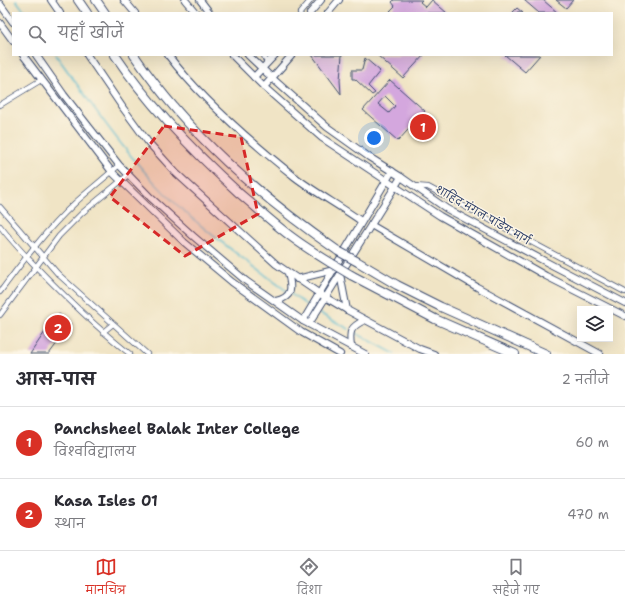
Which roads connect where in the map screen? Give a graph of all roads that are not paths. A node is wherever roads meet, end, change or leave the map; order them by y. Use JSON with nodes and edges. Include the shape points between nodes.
{"nodes":[{"id":1,"x":51,"y":0,"type":"edge"},
{"id":2,"x":78,"y":0,"type":"edge"},
{"id":3,"x":96,"y":0,"type":"edge"},
{"id":4,"x":124,"y":0,"type":"edge"},
{"id":5,"x":185,"y":0,"type":"edge"},
{"id":6,"x":200,"y":0,"type":"edge"},
{"id":7,"x":312,"y":0,"type":"edge"},
{"id":8,"x":321,"y":0,"type":"edge"},
{"id":9,"x":339,"y":0,"type":"edge"},
{"id":10,"x":0,"y":4,"type":"edge"},
{"id":11,"x":59,"y":12,"type":"edge"},
{"id":12,"x":86,"y":12,"type":"edge"},
{"id":13,"x":104,"y":12,"type":"edge"},
{"id":14,"x":134,"y":12,"type":"edge"},
{"id":15,"x":195,"y":12,"type":"edge"},
{"id":16,"x":209,"y":12,"type":"edge"},
{"id":17,"x":301,"y":12,"type":"edge"},
{"id":18,"x":311,"y":12,"type":"edge"},
{"id":19,"x":329,"y":12,"type":"edge"},
{"id":20,"x":12,"y":21,"type":"edge"},
{"id":21,"x":0,"y":23,"type":"edge"},
{"id":22,"x":12,"y":40,"type":"edge"},
{"id":23,"x":24,"y":56,"type":"edge"},
{"id":24,"x":37,"y":56,"type":"edge"},
{"id":25,"x":88,"y":56,"type":"edge"},
{"id":26,"x":116,"y":56,"type":"edge"},
{"id":27,"x":135,"y":56,"type":"edge"},
{"id":28,"x":169,"y":56,"type":"edge"},
{"id":29,"x":233,"y":56,"type":"edge"},
{"id":30,"x":249,"y":56,"type":"edge"},
{"id":31,"x":264,"y":56,"type":"edge"},
{"id":32,"x":274,"y":56,"type":"edge"},
{"id":33,"x":291,"y":56,"type":"edge"},
{"id":34,"x":268,"y":63,"type":"junction"},
{"id":35,"x":263,"y":69,"type":"junction"},
{"id":36,"x":254,"y":78,"type":"junction"},
{"id":37,"x":272,"y":78,"type":"junction"},
{"id":38,"x":41,"y":80,"type":"junction"},
{"id":39,"x":264,"y":87,"type":"junction"},
{"id":40,"x":0,"y":105,"type":"edge"},
{"id":41,"x":119,"y":165,"type":"junction"},
{"id":42,"x":392,"y":171,"type":"junction"},
{"id":43,"x":112,"y":172,"type":"junction"},
{"id":44,"x":128,"y":175,"type":"junction"},
{"id":45,"x":401,"y":177,"type":"junction"},
{"id":46,"x":386,"y":180,"type":"junction"},
{"id":47,"x":120,"y":181,"type":"junction"},
{"id":48,"x":395,"y":186,"type":"junction"},
{"id":49,"x":414,"y":186,"type":"junction"},
{"id":50,"x":0,"y":207,"type":"edge"},
{"id":51,"x":361,"y":221,"type":"junction"},
{"id":52,"x":371,"y":225,"type":"junction"},
{"id":53,"x":0,"y":226,"type":"edge"},
{"id":54,"x":34,"y":246,"type":"junction"},
{"id":55,"x":26,"y":257,"type":"junction"},
{"id":56,"x":43,"y":257,"type":"junction"},
{"id":57,"x":36,"y":266,"type":"junction"},
{"id":58,"x":335,"y":269,"type":"junction"},
{"id":59,"x":288,"y":273,"type":"junction"},
{"id":60,"x":297,"y":279,"type":"junction"},
{"id":61,"x":0,"y":292,"type":"edge"},
{"id":62,"x":625,"y":292,"type":"edge"},
{"id":63,"x":323,"y":296,"type":"junction"},
{"id":64,"x":276,"y":302,"type":"junction"},
{"id":65,"x":625,"y":303,"type":"edge"},
{"id":66,"x":347,"y":310,"type":"junction"},
{"id":67,"x":0,"y":316,"type":"edge"},
{"id":68,"x":625,"y":316,"type":"edge"},
{"id":69,"x":365,"y":320,"type":"junction"},
{"id":70,"x":306,"y":323,"type":"junction"},
{"id":71,"x":113,"y":324,"type":"junction"},
{"id":72,"x":103,"y":332,"type":"junction"},
{"id":73,"x":351,"y":347,"type":"junction"},
{"id":74,"x":130,"y":354,"type":"edge"},
{"id":75,"x":147,"y":354,"type":"edge"},
{"id":76,"x":340,"y":354,"type":"edge"},
{"id":77,"x":365,"y":354,"type":"edge"},
{"id":78,"x":434,"y":354,"type":"edge"},
{"id":79,"x":515,"y":354,"type":"edge"},
{"id":80,"x":546,"y":354,"type":"edge"},
{"id":81,"x":600,"y":354,"type":"edge"}],
"edges":[{"from":1,"to":11,"type":"street"},
{"from":2,"to":12,"type":"highway"},
{"from":3,"to":13,"type":"highway"},
{"from":4,"to":14,"type":"street"},
{"from":5,"to":15,"type":"street"},
{"from":6,"to":16,"type":"street"},
{"from":7,"to":17,"type":"street"},
{"from":8,"to":18,"type":"street"},
{"from":9,"to":19,"type":"street"},
{"from":10,"to":20,"type":"street"},
{"from":21,"to":22,"type":"street"},
{"from":23,"to":38,"type":"street"},
{"from":24,"to":41,"type":"street"},
{"from":25,"to":59,"type":"street","via":[[148,142],[176,173],[242,235]]},
{"from":26,"to":58,"type":"highway","via":[[169,126],[215,171],[292,237]]},
{"from":27,"to":80,"type":"highway","bridge":true,"via":[[183,118],[225,160],[300,224],[397,285]]},
{"from":28,"to":51,"type":"street","via":[[204,97],[296,178]]},
{"from":29,"to":36,"type":"street"},
{"from":30,"to":35,"type":"street","name":"शाहिद मंगल पांडेय मार्ग"},
{"from":31,"to":34,"type":"street"},
{"from":32,"to":34,"type":"street"},
{"from":33,"to":37,"type":"street"},
{"from":34,"to":35,"type":"street"},
{"from":35,"to":36,"type":"street"},
{"from":35,"to":37,"type":"street","name":"शाहिद मंगल पांडेय मार्ग"},
{"from":36,"to":39,"type":"street"},
{"from":37,"to":39,"type":"street"},
{"from":37,"to":42,"type":"street","name":"शाहिद मंगल पांडेय मार्ग","via":[[328,127]]},
{"from":38,"to":40,"type":"street"},
{"from":38,"to":43,"type":"street"},
{"from":39,"to":46,"type":"street","via":[[322,138]]},
{"from":41,"to":43,"type":"street"},
{"from":41,"to":44,"type":"street"},
{"from":42,"to":45,"type":"street","name":"शाहिद मंगल पांडेय मार्ग"},
{"from":42,"to":46,"type":"street"},
{"from":43,"to":47,"type":"street"},
{"from":43,"to":54,"type":"street","via":[[75,203]]},
{"from":44,"to":47,"type":"street"},
{"from":44,"to":64,"type":"street","via":[[193,236]]},
{"from":45,"to":48,"type":"street"},
{"from":45,"to":49,"type":"street","name":"शाहिद मंगल पांडेय मार्ग"},
{"from":46,"to":48,"type":"street"},
{"from":46,"to":51,"type":"street"},
{"from":47,"to":56,"type":"street","via":[[82,213]]},
{"from":47,"to":76,"type":"street","via":[[184,242],[232,282],[301,332]]},
{"from":48,"to":52,"type":"street"},
{"from":48,"to":68,"type":"street","via":[[440,216]]},
{"from":49,"to":62,"type":"street","via":[[428,187]]},
{"from":49,"to":65,"type":"street","name":"शाहिद मंगल पांडेय मार्ग","via":[[447,209]]},
{"from":50,"to":54,"type":"street"},
{"from":51,"to":58,"type":"street"},
{"from":52,"to":58,"type":"street"},
{"from":52,"to":81,"type":"street"},
{"from":53,"to":55,"type":"street"},
{"from":54,"to":55,"type":"street"},
{"from":54,"to":56,"type":"street"},
{"from":55,"to":57,"type":"street"},
{"from":55,"to":61,"type":"street"},
{"from":56,"to":57,"type":"street"},
{"from":56,"to":71,"type":"street"},
{"from":57,"to":67,"type":"street"},
{"from":57,"to":72,"type":"street"},
{"from":58,"to":60,"type":"street"},
{"from":58,"to":63,"type":"street"},
{"from":58,"to":66,"type":"street"},
{"from":58,"to":79,"type":"highway","bridge":true,"via":[[435,319]]},
{"from":59,"to":60,"type":"street"},
{"from":59,"to":64,"type":"street","via":[[290,291],[286,298]]},
{"from":60,"to":63,"type":"street"},
{"from":63,"to":66,"type":"street"},
{"from":63,"to":70,"type":"street"},
{"from":64,"to":70,"type":"street"},
{"from":66,"to":69,"type":"street"},
{"from":69,"to":73,"type":"street","via":[[352,328]]},
{"from":69,"to":78,"type":"street"},
{"from":70,"to":73,"type":"street"},
{"from":71,"to":72,"type":"street"},
{"from":71,"to":75,"type":"street"},
{"from":72,"to":74,"type":"street"},
{"from":73,"to":77,"type":"street"}]}
